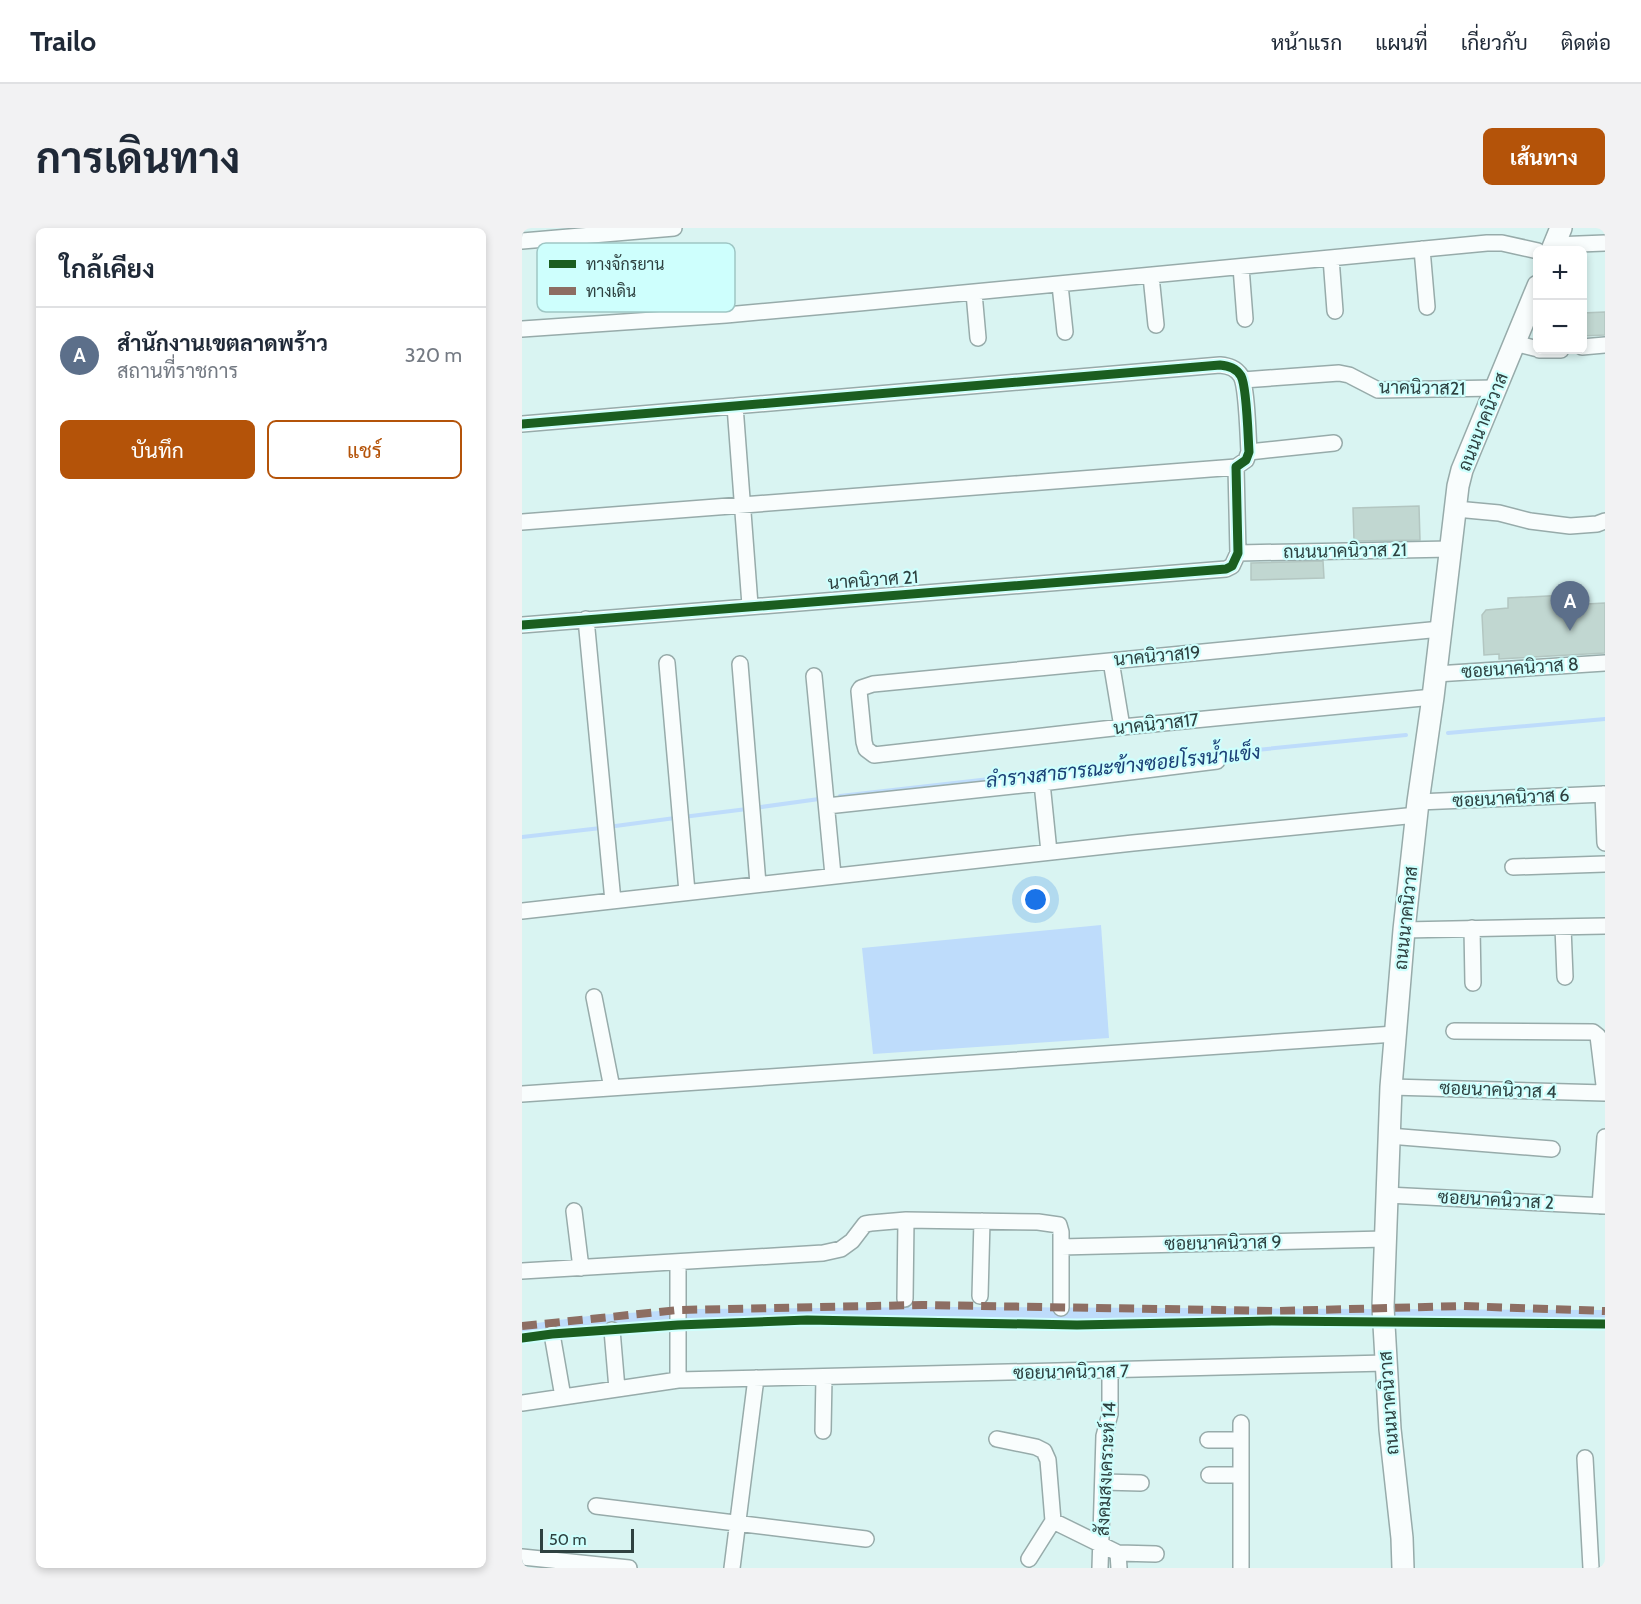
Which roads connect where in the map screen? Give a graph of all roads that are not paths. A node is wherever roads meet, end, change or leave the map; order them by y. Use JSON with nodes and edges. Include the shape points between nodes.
{"nodes":[{"id":1,"x":674,"y":228,"type":"edge"},
{"id":2,"x":636,"y":230,"type":"edge"},
{"id":3,"x":560,"y":233,"type":"edge"},
{"id":4,"x":522,"y":241,"type":"edge"},
{"id":5,"x":1605,"y":243,"type":"edge"},
{"id":6,"x":1551,"y":244,"type":"edge"},
{"id":7,"x":1422,"y":249,"type":"junction"},
{"id":8,"x":1331,"y":258,"type":"junction"},
{"id":9,"x":1241,"y":267,"type":"junction"},
{"id":10,"x":1151,"y":276,"type":"junction"},
{"id":11,"x":1060,"y":285,"type":"junction"},
{"id":12,"x":974,"y":292,"type":"junction"},
{"id":13,"x":1533,"y":298,"type":"edge"},
{"id":14,"x":1427,"y":307,"type":"dead end"},
{"id":15,"x":1335,"y":311,"type":"dead end"},
{"id":16,"x":1245,"y":319,"type":"dead end"},
{"id":17,"x":1156,"y":325,"type":"dead end"},
{"id":18,"x":522,"y":329,"type":"edge"},
{"id":19,"x":1065,"y":332,"type":"dead end"},
{"id":20,"x":978,"y":338,"type":"dead end"},
{"id":21,"x":1514,"y":342,"type":"junction"},
{"id":22,"x":1605,"y":345,"type":"edge"},
{"id":23,"x":1587,"y":347,"type":"edge"},
{"id":24,"x":1533,"y":348,"type":"edge"},
{"id":25,"x":1243,"y":380,"type":"junction"},
{"id":26,"x":1496,"y":388,"type":"junction"},
{"id":27,"x":735,"y":406,"type":"junction"},
{"id":28,"x":522,"y":424,"type":"edge"},
{"id":29,"x":1334,"y":443,"type":"dead end"},
{"id":30,"x":1249,"y":452,"type":"junction"},
{"id":31,"x":1236,"y":467,"type":"junction"},
{"id":32,"x":741,"y":506,"type":"junction"},
{"id":33,"x":1456,"y":509,"type":"junction"},
{"id":34,"x":1605,"y":521,"type":"edge"},
{"id":35,"x":522,"y":522,"type":"edge"},
{"id":36,"x":1451,"y":549,"type":"junction"},
{"id":37,"x":1238,"y":553,"type":"junction"},
{"id":38,"x":750,"y":605,"type":"junction"},
{"id":39,"x":586,"y":619,"type":"junction"},
{"id":40,"x":522,"y":625,"type":"edge"},
{"id":41,"x":1441,"y":629,"type":"junction"},
{"id":42,"x":1111,"y":661,"type":"junction"},
{"id":43,"x":667,"y":663,"type":"dead end"},
{"id":44,"x":1605,"y":663,"type":"edge"},
{"id":45,"x":740,"y":664,"type":"dead end"},
{"id":46,"x":1436,"y":674,"type":"junction"},
{"id":47,"x":814,"y":676,"type":"dead end"},
{"id":48,"x":1433,"y":697,"type":"junction"},
{"id":49,"x":1122,"y":727,"type":"junction"},
{"id":50,"x":879,"y":754,"type":"joint"},
{"id":51,"x":1217,"y":762,"type":"dead end"},
{"id":52,"x":1042,"y":783,"type":"junction"},
{"id":53,"x":1604,"y":794,"type":"edge"},
{"id":54,"x":827,"y":806,"type":"junction"},
{"id":55,"x":1417,"y":808,"type":"junction"},
{"id":56,"x":1605,"y":843,"type":"edge"},
{"id":57,"x":1049,"y":852,"type":"junction"},
{"id":58,"x":1605,"y":864,"type":"edge"},
{"id":59,"x":1513,"y":867,"type":"dead end"},
{"id":60,"x":833,"y":875,"type":"junction"},
{"id":61,"x":758,"y":884,"type":"junction"},
{"id":62,"x":687,"y":892,"type":"junction"},
{"id":63,"x":613,"y":901,"type":"junction"},
{"id":64,"x":522,"y":911,"type":"edge"},
{"id":65,"x":1605,"y":926,"type":"edge"},
{"id":66,"x":1563,"y":927,"type":"junction"},
{"id":67,"x":1472,"y":928,"type":"junction"},
{"id":68,"x":1404,"y":930,"type":"junction"},
{"id":69,"x":1565,"y":977,"type":"dead end"},
{"id":70,"x":1473,"y":982,"type":"dead end"},
{"id":71,"x":594,"y":997,"type":"dead end"},
{"id":72,"x":1454,"y":1031,"type":"dead end"},
{"id":73,"x":1395,"y":1034,"type":"junction"},
{"id":74,"x":1391,"y":1087,"type":"junction"},
{"id":75,"x":612,"y":1088,"type":"junction"},
{"id":76,"x":1605,"y":1093,"type":"edge"},
{"id":77,"x":522,"y":1094,"type":"edge"},
{"id":78,"x":1389,"y":1136,"type":"junction"},
{"id":79,"x":1605,"y":1137,"type":"edge"},
{"id":80,"x":1552,"y":1149,"type":"dead end"},
{"id":81,"x":1387,"y":1195,"type":"junction"},
{"id":82,"x":1603,"y":1206,"type":"edge"},
{"id":83,"x":574,"y":1211,"type":"dead end"},
{"id":84,"x":906,"y":1220,"type":"junction"},
{"id":85,"x":982,"y":1221,"type":"junction"},
{"id":86,"x":1385,"y":1239,"type":"junction"},
{"id":87,"x":1061,"y":1247,"type":"junction"},
{"id":88,"x":678,"y":1262,"type":"junction"},
{"id":89,"x":580,"y":1268,"type":"junction"},
{"id":90,"x":522,"y":1271,"type":"edge"},
{"id":91,"x":980,"y":1296,"type":"dead end"},
{"id":92,"x":905,"y":1299,"type":"dead end"},
{"id":93,"x":1061,"y":1308,"type":"dead end"},
{"id":94,"x":612,"y":1330,"type":"dead end"},
{"id":95,"x":552,"y":1334,"type":"dead end"},
{"id":96,"x":1386,"y":1363,"type":"junction"},
{"id":97,"x":1110,"y":1371,"type":"junction"},
{"id":98,"x":824,"y":1377,"type":"junction"},
{"id":99,"x":756,"y":1378,"type":"junction"},
{"id":100,"x":678,"y":1380,"type":"junction"},
{"id":101,"x":618,"y":1389,"type":"junction"},
{"id":102,"x":563,"y":1397,"type":"junction"},
{"id":103,"x":522,"y":1403,"type":"edge"},
{"id":104,"x":1241,"y":1424,"type":"dead end"},
{"id":105,"x":823,"y":1431,"type":"dead end"},
{"id":106,"x":997,"y":1438,"type":"dead end"},
{"id":107,"x":1208,"y":1440,"type":"dead end"},
{"id":108,"x":1241,"y":1440,"type":"junction"},
{"id":109,"x":1585,"y":1458,"type":"dead end"},
{"id":110,"x":1209,"y":1475,"type":"dead end"},
{"id":111,"x":1241,"y":1475,"type":"junction"},
{"id":112,"x":1103,"y":1482,"type":"junction"},
{"id":113,"x":1141,"y":1484,"type":"dead end"},
{"id":114,"x":596,"y":1506,"type":"dead end"},
{"id":115,"x":1053,"y":1521,"type":"junction"},
{"id":116,"x":736,"y":1524,"type":"junction"},
{"id":117,"x":866,"y":1539,"type":"dead end"},
{"id":118,"x":1101,"y":1545,"type":"junction"},
{"id":119,"x":1156,"y":1554,"type":"dead end"},
{"id":120,"x":522,"y":1557,"type":"edge"},
{"id":121,"x":1029,"y":1559,"type":"dead end"},
{"id":122,"x":1119,"y":1560,"type":"edge"},
{"id":123,"x":629,"y":1568,"type":"edge"},
{"id":124,"x":732,"y":1568,"type":"edge"},
{"id":125,"x":1100,"y":1568,"type":"edge"},
{"id":126,"x":1241,"y":1568,"type":"edge"},
{"id":127,"x":1403,"y":1568,"type":"edge"},
{"id":128,"x":1591,"y":1568,"type":"edge"}],
"edges":[{"from":1,"to":2,"type":"street"},
{"from":2,"to":3,"type":"street"},
{"from":3,"to":4,"type":"street"},
{"from":5,"to":6,"type":"street"},
{"from":6,"to":7,"type":"street"},
{"from":7,"to":8,"type":"street"},
{"from":7,"to":14,"type":"street"},
{"from":8,"to":9,"type":"street"},
{"from":8,"to":15,"type":"street"},
{"from":9,"to":10,"type":"street"},
{"from":9,"to":16,"type":"street"},
{"from":10,"to":11,"type":"street"},
{"from":10,"to":17,"type":"street"},
{"from":11,"to":12,"type":"street"},
{"from":11,"to":19,"type":"street"},
{"from":12,"to":18,"type":"street"},
{"from":12,"to":20,"type":"street"},
{"from":13,"to":21,"type":"main road","name":"ถนนนาคนิวาส"},
{"from":21,"to":24,"type":"street"},
{"from":21,"to":26,"type":"main road","name":"ถนนนาคนิวาส"},
{"from":22,"to":23,"type":"street"},
{"from":25,"to":26,"type":"street","name":"นาคนิวาส21","via":[[1339,373],[1378,390]]},
{"from":25,"to":27,"type":"street","via":[[1236,370],[1220,365]]},
{"from":25,"to":30,"type":"street"},
{"from":26,"to":33,"type":"main road","name":"ถนนนาคนิวาส","via":[[1462,470]]},
{"from":27,"to":28,"type":"street"},
{"from":27,"to":32,"type":"street"},
{"from":29,"to":30,"type":"street"},
{"from":30,"to":31,"type":"street"},
{"from":31,"to":32,"type":"street"},
{"from":31,"to":37,"type":"street"},
{"from":32,"to":35,"type":"street"},
{"from":32,"to":38,"type":"street"},
{"from":33,"to":34,"type":"street","via":[[1570,526]]},
{"from":33,"to":36,"type":"main road","name":"ถนนนาคนิวาส"},
{"from":36,"to":37,"type":"street","name":"ถนนนาคนิวาส 21"},
{"from":36,"to":41,"type":"main road","name":"ถนนนาคนิวาส"},
{"from":37,"to":38,"type":"street","name":"นาคนิวาศ 21","via":[[1226,569]]},
{"from":38,"to":39,"type":"street","name":"นาคนิวาศ 21"},
{"from":39,"to":40,"type":"street","name":"นาคนิวาศ 21"},
{"from":39,"to":63,"type":"street"},
{"from":41,"to":42,"type":"street","name":"นาคนิวาส19"},
{"from":41,"to":46,"type":"main road","name":"ถนนนาคนิวาส"},
{"from":42,"to":49,"type":"street"},
{"from":42,"to":50,"type":"street","name":"นาคนิวาส19","via":[[861,687],[864,742],[870,753]]},
{"from":43,"to":62,"type":"street"},
{"from":44,"to":46,"type":"street","name":"ซอยนาคนิวาส 8"},
{"from":45,"to":61,"type":"street"},
{"from":46,"to":48,"type":"main road","name":"ถนนนาคนิวาส"},
{"from":47,"to":54,"type":"street"},
{"from":48,"to":49,"type":"street","name":"นาคนิวาส17"},
{"from":48,"to":55,"type":"main road","name":"ถนนนาคนิวาส"},
{"from":49,"to":50,"type":"street","name":"นาคนิวาส17"},
{"from":51,"to":52,"type":"street"},
{"from":52,"to":54,"type":"street"},
{"from":52,"to":57,"type":"street"},
{"from":53,"to":55,"type":"street","name":"ซอยนาคนิวาส 6"},
{"from":53,"to":56,"type":"street"},
{"from":54,"to":60,"type":"street"},
{"from":55,"to":57,"type":"street","name":"ซอยนาคนิวาส 6"},
{"from":55,"to":68,"type":"main road","name":"ถนนนาคนิวาส"},
{"from":57,"to":60,"type":"street","name":"ซอยนาคนิวาส 6"},
{"from":58,"to":59,"type":"street"},
{"from":60,"to":61,"type":"street","name":"ซอยนาคนิวาส 6"},
{"from":61,"to":62,"type":"street","name":"ซอยนาคนิวาส 6"},
{"from":62,"to":63,"type":"street","name":"ซอยนาคนิวาส 6"},
{"from":63,"to":64,"type":"street","name":"ซอยนาคนิวาส 6"},
{"from":65,"to":66,"type":"street"},
{"from":66,"to":67,"type":"street"},
{"from":66,"to":69,"type":"street"},
{"from":67,"to":68,"type":"street"},
{"from":67,"to":70,"type":"street"},
{"from":68,"to":73,"type":"main road","name":"ถนนนาคนิวาส"},
{"from":71,"to":75,"type":"street"},
{"from":72,"to":76,"type":"street","via":[[1593,1032],[1598,1036]]},
{"from":73,"to":74,"type":"main road","name":"ถนนนาคนิวาส"},
{"from":73,"to":75,"type":"street"},
{"from":74,"to":76,"type":"street","name":"ซอยนาคนิวาส 4"},
{"from":74,"to":78,"type":"main road","name":"ถนนนาคนิวาส"},
{"from":75,"to":77,"type":"street"},
{"from":78,"to":80,"type":"street"},
{"from":78,"to":81,"type":"main road","name":"ถนนนาคนิวาส"},
{"from":79,"to":82,"type":"street"},
{"from":81,"to":82,"type":"street","name":"ซอยนาคนิวาส 2"},
{"from":81,"to":86,"type":"main road","name":"ถนนนาคนิวาส"},
{"from":83,"to":89,"type":"street"},
{"from":84,"to":85,"type":"street"},
{"from":84,"to":88,"type":"street","via":[[865,1224],[841,1250]]},
{"from":84,"to":92,"type":"street"},
{"from":85,"to":87,"type":"street","via":[[1059,1225]]},
{"from":85,"to":91,"type":"street"},
{"from":86,"to":87,"type":"street","name":"ซอยนาคนิวาส 9"},
{"from":86,"to":96,"type":"main road","name":"ถนนนาคนิวาส"},
{"from":87,"to":93,"type":"street"},
{"from":88,"to":89,"type":"street"},
{"from":88,"to":100,"type":"street"},
{"from":89,"to":90,"type":"street"},
{"from":94,"to":101,"type":"street"},
{"from":95,"to":102,"type":"street"},
{"from":96,"to":97,"type":"street","name":"ซอยนาคนิวาส 7"},
{"from":96,"to":127,"type":"main road","name":"ถนนนาคนิวาส"},
{"from":97,"to":98,"type":"street","name":"ซอยนาคนิวาส 7"},
{"from":97,"to":112,"type":"street","name":"สังคมสงเคราะห์ 14"},
{"from":98,"to":99,"type":"street","name":"ซอยนาคนิวาส 7"},
{"from":98,"to":105,"type":"street"},
{"from":99,"to":100,"type":"street","name":"ซอยนาคนิวาส 7"},
{"from":99,"to":116,"type":"street"},
{"from":100,"to":101,"type":"street","name":"ซอยนาคนิวาส 7"},
{"from":101,"to":102,"type":"street","name":"ซอยนาคนิวาส 7"},
{"from":102,"to":103,"type":"street","name":"ซอยนาคนิวาส 7"},
{"from":104,"to":108,"type":"street"},
{"from":106,"to":115,"type":"street","via":[[1044,1452]]},
{"from":107,"to":108,"type":"street"},
{"from":108,"to":111,"type":"street"},
{"from":109,"to":128,"type":"street"},
{"from":110,"to":111,"type":"street"},
{"from":111,"to":126,"type":"street"},
{"from":112,"to":113,"type":"street"},
{"from":112,"to":118,"type":"street","name":"สังคมสงเคราะห์ 14"},
{"from":114,"to":116,"type":"street"},
{"from":115,"to":118,"type":"street"},
{"from":115,"to":121,"type":"street"},
{"from":116,"to":117,"type":"street"},
{"from":116,"to":124,"type":"street"},
{"from":118,"to":122,"type":"street"},
{"from":118,"to":125,"type":"street","name":"สังคมสงเคราะห์ 14"},
{"from":119,"to":122,"type":"street"},
{"from":120,"to":123,"type":"street"}]}
